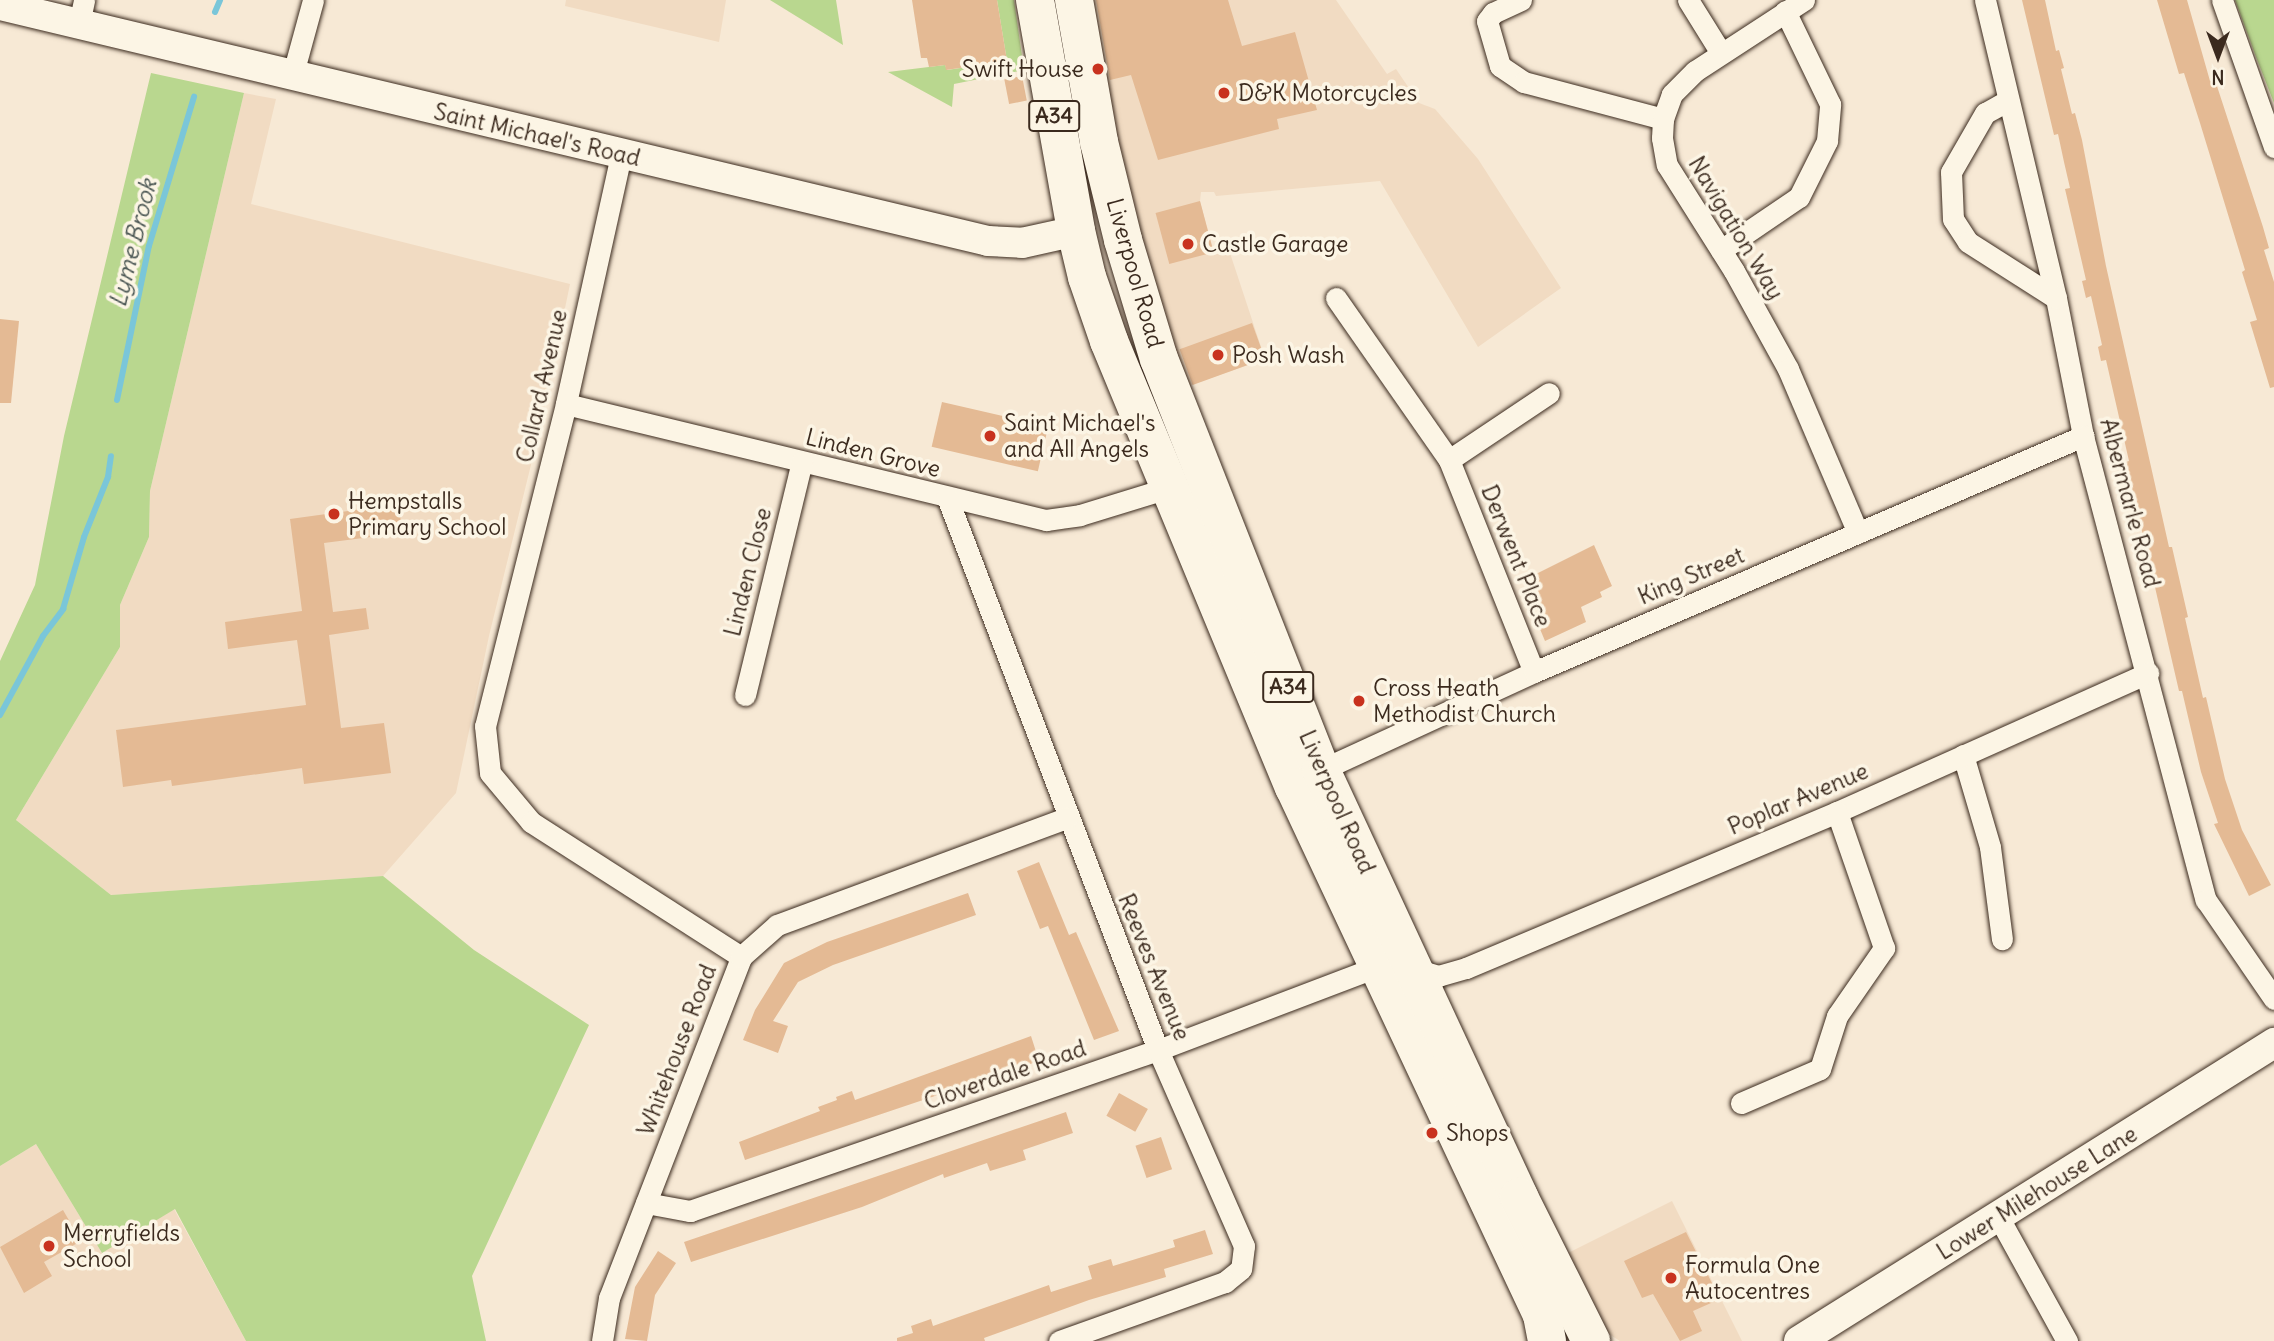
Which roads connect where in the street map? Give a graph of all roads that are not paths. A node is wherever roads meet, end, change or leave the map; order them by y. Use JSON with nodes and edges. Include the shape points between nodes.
{"nodes":[{"id":1,"x":313,"y":0,"type":"edge"},
{"id":2,"x":1035,"y":0,"type":"edge"},
{"id":3,"x":1521,"y":0,"type":"edge"},
{"id":4,"x":1688,"y":0,"type":"edge"},
{"id":5,"x":1804,"y":0,"type":"edge"},
{"id":6,"x":1985,"y":0,"type":"edge"},
{"id":7,"x":2222,"y":0,"type":"edge"},
{"id":8,"x":0,"y":5,"type":"edge"},
{"id":9,"x":82,"y":12,"type":"edge"},
{"id":10,"x":1076,"y":12,"type":"edge"},
{"id":11,"x":1785,"y":12,"type":"junction"},
{"id":12,"x":1721,"y":53,"type":"junction"},
{"id":13,"x":292,"y":77,"type":"junction"},
{"id":14,"x":2007,"y":101,"type":"junction"},
{"id":15,"x":1663,"y":119,"type":"junction"},
{"id":16,"x":2274,"y":147,"type":"edge"},
{"id":17,"x":621,"y":155,"type":"junction"},
{"id":18,"x":1100,"y":232,"type":"junction"},
{"id":19,"x":1721,"y":250,"type":"junction"},
{"id":20,"x":1336,"y":298,"type":"dead end"},
{"id":21,"x":2056,"y":298,"type":"junction"},
{"id":22,"x":1549,"y":393,"type":"dead end"},
{"id":23,"x":566,"y":404,"type":"junction"},
{"id":24,"x":2084,"y":436,"type":"junction"},
{"id":25,"x":1449,"y":460,"type":"junction"},
{"id":26,"x":802,"y":462,"type":"junction"},
{"id":27,"x":1168,"y":488,"type":"junction"},
{"id":28,"x":947,"y":498,"type":"junction"},
{"id":29,"x":1858,"y":533,"type":"junction"},
{"id":30,"x":1534,"y":672,"type":"junction"},
{"id":31,"x":2148,"y":673,"type":"junction"},
{"id":32,"x":745,"y":695,"type":"dead end"},
{"id":33,"x":1963,"y":755,"type":"junction"},
{"id":34,"x":1321,"y":770,"type":"junction"},
{"id":35,"x":1837,"y":812,"type":"junction"},
{"id":36,"x":1067,"y":818,"type":"junction"},
{"id":37,"x":2002,"y":939,"type":"dead end"},
{"id":38,"x":741,"y":957,"type":"junction"},
{"id":39,"x":1392,"y":963,"type":"junction"},
{"id":40,"x":2274,"y":999,"type":"edge"},
{"id":41,"x":2274,"y":1043,"type":"edge"},
{"id":42,"x":1158,"y":1050,"type":"junction"},
{"id":43,"x":1741,"y":1103,"type":"dead end"},
{"id":44,"x":646,"y":1203,"type":"junction"},
{"id":45,"x":1999,"y":1218,"type":"junction"},
{"id":46,"x":602,"y":1341,"type":"edge"},
{"id":47,"x":1059,"y":1341,"type":"edge"},
{"id":48,"x":1546,"y":1341,"type":"edge"},
{"id":49,"x":1591,"y":1341,"type":"edge"},
{"id":50,"x":1799,"y":1341,"type":"edge"},
{"id":51,"x":2067,"y":1341,"type":"edge"}],
"edges":[{"from":1,"to":13,"type":"street"},
{"from":2,"to":18,"type":"highway","name":"Liverpool Road","number":"A34"},
{"from":3,"to":15,"type":"street","via":[[1493,13],[1487,21],[1500,66],[1524,82]]},
{"from":4,"to":12,"type":"street"},
{"from":5,"to":11,"type":"street","name":"Navigation Way"},
{"from":6,"to":14,"type":"street","name":"Albermarle Road"},
{"from":7,"to":16,"type":"street"},
{"from":8,"to":9,"type":"street","name":"Saint Michael's Road"},
{"from":9,"to":13,"type":"street","name":"Saint Michael's Road","via":[[176,45]]},
{"from":10,"to":18,"type":"highway","number":"A34","via":[[1076,96]]},
{"from":11,"to":12,"type":"street","name":"Navigation Way"},
{"from":11,"to":19,"type":"street","via":[[1830,104],[1827,141],[1799,197]]},
{"from":12,"to":15,"type":"street","name":"Navigation Way","via":[[1672,93]]},
{"from":13,"to":17,"type":"street","name":"Saint Michael's Road"},
{"from":14,"to":21,"type":"street","name":"Albermarle Road"},
{"from":14,"to":21,"type":"street","via":[[1985,113],[1951,172],[1953,219],[1968,242]]},
{"from":15,"to":19,"type":"street","name":"Navigation Way","via":[[1667,165]]},
{"from":17,"to":18,"type":"street","name":"Saint Michael's Road","via":[[988,241],[1014,244]]},
{"from":17,"to":23,"type":"street","name":"Collard Avenue"},
{"from":18,"to":27,"type":"highway","name":"Liverpool Road","number":"A34","via":[[1087,277]]},
{"from":18,"to":34,"type":"highway","name":"Liverpool Road","number":"A34","via":[[1159,359]]},
{"from":19,"to":29,"type":"street","name":"Navigation Way","via":[[1788,369]]},
{"from":20,"to":25,"type":"street","name":"Derwent Place"},
{"from":21,"to":24,"type":"street","name":"Albermarle Road"},
{"from":22,"to":25,"type":"street"},
{"from":23,"to":26,"type":"street","name":"Linden Grove"},
{"from":23,"to":38,"type":"street","name":"Collard Avenue","via":[[485,726],[490,773],[531,822]]},
{"from":24,"to":29,"type":"street","name":"King Street"},
{"from":24,"to":31,"type":"street","name":"Albermarle Road"},
{"from":25,"to":30,"type":"street","name":"Derwent Place"},
{"from":26,"to":28,"type":"street","name":"Linden Grove"},
{"from":26,"to":32,"type":"street","name":"Linden Close"},
{"from":27,"to":28,"type":"street","name":"Linden Grove","via":[[1080,515],[1046,520]]},
{"from":27,"to":39,"type":"highway","name":"Liverpool Road","number":"A34","via":[[1294,786]]},
{"from":28,"to":36,"type":"street","name":"Reeves Avenue"},
{"from":29,"to":30,"type":"street","name":"King Street"},
{"from":30,"to":34,"type":"street","name":"King Street"},
{"from":31,"to":33,"type":"street","name":"Poplar Avenue"},
{"from":31,"to":40,"type":"street","name":"Albermarle Road","via":[[2206,900]]},
{"from":33,"to":35,"type":"street","name":"Poplar Avenue"},
{"from":33,"to":37,"type":"street","via":[[1990,847]]},
{"from":34,"to":39,"type":"highway","name":"Liverpool Road","number":"A34"},
{"from":35,"to":39,"type":"street","name":"Poplar Avenue","via":[[1466,968],[1438,976]]},
{"from":35,"to":43,"type":"street","via":[[1884,948],[1837,1016],[1820,1069]]},
{"from":36,"to":38,"type":"street","name":"Whitehouse Road","via":[[777,925]]},
{"from":36,"to":42,"type":"street","name":"Reeves Avenue"},
{"from":38,"to":44,"type":"street","name":"Whitehouse Road"},
{"from":39,"to":42,"type":"street","name":"Cloverdale Road"},
{"from":39,"to":48,"type":"highway","name":"Liverpool Road","number":"A34","via":[[1542,1315]]},
{"from":39,"to":49,"type":"highway","name":"Liverpool Road","number":"A34"},
{"from":41,"to":45,"type":"street","name":"Lower Milehouse Lane"},
{"from":42,"to":44,"type":"street","name":"Cloverdale Road","via":[[690,1211]]},
{"from":42,"to":47,"type":"street","name":"Reeves Avenue","via":[[1244,1246],[1241,1269],[1225,1282]]},
{"from":44,"to":46,"type":"street","name":"Whitehouse Road","via":[[609,1298]]},
{"from":45,"to":50,"type":"street","name":"Lower Milehouse Lane"},
{"from":45,"to":51,"type":"street"}]}
